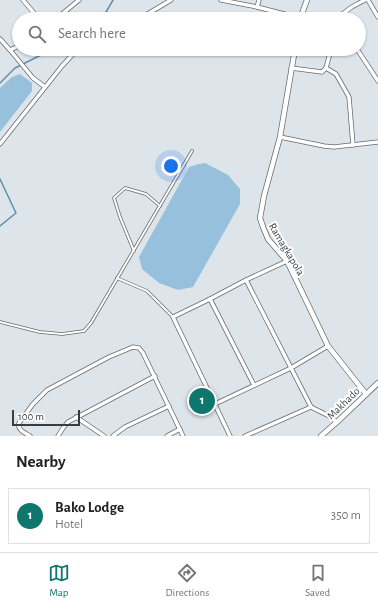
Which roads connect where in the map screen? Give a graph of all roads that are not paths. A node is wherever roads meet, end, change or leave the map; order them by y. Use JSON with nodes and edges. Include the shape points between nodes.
{"nodes":[{"id":1,"x":23,"y":0,"type":"edge"},
{"id":2,"x":79,"y":0,"type":"edge"},
{"id":3,"x":171,"y":0,"type":"edge"},
{"id":4,"x":221,"y":0,"type":"edge"},
{"id":5,"x":259,"y":0,"type":"edge"},
{"id":6,"x":306,"y":0,"type":"edge"},
{"id":7,"x":365,"y":0,"type":"edge"},
{"id":8,"x":368,"y":0,"type":"edge"},
{"id":9,"x":257,"y":7,"type":"junction"},
{"id":10,"x":33,"y":12,"type":"edge"},
{"id":11,"x":64,"y":12,"type":"edge"},
{"id":12,"x":151,"y":12,"type":"edge"},
{"id":13,"x":277,"y":12,"type":"edge"},
{"id":14,"x":302,"y":12,"type":"edge"},
{"id":15,"x":344,"y":12,"type":"edge"},
{"id":16,"x":378,"y":17,"type":"edge"},
{"id":17,"x":0,"y":39,"type":"edge"},
{"id":18,"x":10,"y":50,"type":"joint"},
{"id":19,"x":12,"y":52,"type":"edge"},
{"id":20,"x":15,"y":56,"type":"edge"},
{"id":21,"x":71,"y":56,"type":"edge"},
{"id":22,"x":294,"y":56,"type":"edge"},
{"id":23,"x":329,"y":56,"type":"edge"},
{"id":24,"x":362,"y":56,"type":"edge"},
{"id":25,"x":291,"y":68,"type":"junction"},
{"id":26,"x":326,"y":68,"type":"junction"},
{"id":27,"x":378,"y":81,"type":"edge"},
{"id":28,"x":45,"y":87,"type":"junction"},
{"id":29,"x":280,"y":137,"type":"junction"},
{"id":30,"x":378,"y":142,"type":"edge"},
{"id":31,"x":0,"y":144,"type":"edge"},
{"id":32,"x":353,"y":145,"type":"junction"},
{"id":33,"x":192,"y":151,"type":"dead end"},
{"id":34,"x":160,"y":206,"type":"junction"},
{"id":35,"x":134,"y":251,"type":"junction"},
{"id":36,"x":287,"y":261,"type":"junction"},
{"id":37,"x":117,"y":278,"type":"junction"},
{"id":38,"x":246,"y":280,"type":"junction"},
{"id":39,"x":210,"y":299,"type":"junction"},
{"id":40,"x":173,"y":317,"type":"junction"},
{"id":41,"x":0,"y":322,"type":"edge"},
{"id":42,"x":328,"y":346,"type":"junction"},
{"id":43,"x":291,"y":368,"type":"junction"},
{"id":44,"x":155,"y":376,"type":"junction"},
{"id":45,"x":378,"y":383,"type":"edge"},
{"id":46,"x":254,"y":385,"type":"junction"},
{"id":47,"x":366,"y":394,"type":"junction"},
{"id":48,"x":215,"y":404,"type":"junction"},
{"id":49,"x":169,"y":406,"type":"junction"},
{"id":50,"x":311,"y":407,"type":"junction"},
{"id":51,"x":76,"y":417,"type":"junction"},
{"id":52,"x":337,"y":422,"type":"junction"},
{"id":53,"x":180,"y":429,"type":"junction"},
{"id":54,"x":30,"y":436,"type":"edge"},
{"id":55,"x":58,"y":436,"type":"edge"},
{"id":56,"x":104,"y":436,"type":"edge"},
{"id":57,"x":113,"y":436,"type":"edge"},
{"id":58,"x":167,"y":436,"type":"edge"},
{"id":59,"x":183,"y":436,"type":"edge"},
{"id":60,"x":230,"y":436,"type":"edge"},
{"id":61,"x":245,"y":436,"type":"edge"},
{"id":62,"x":321,"y":436,"type":"edge"}],
"edges":[{"from":1,"to":10,"type":"street"},
{"from":2,"to":11,"type":"street"},
{"from":3,"to":12,"type":"street"},
{"from":4,"to":9,"type":"street"},
{"from":5,"to":9,"type":"street"},
{"from":6,"to":14,"type":"street"},
{"from":7,"to":15,"type":"street"},
{"from":8,"to":16,"type":"street"},
{"from":9,"to":13,"type":"street"},
{"from":17,"to":18,"type":"street"},
{"from":18,"to":19,"type":"street"},
{"from":20,"to":28,"type":"street","via":[[33,78]]},
{"from":21,"to":28,"type":"street"},
{"from":22,"to":25,"type":"street","name":"Ramagkapola"},
{"from":23,"to":26,"type":"street"},
{"from":24,"to":27,"type":"street"},
{"from":25,"to":26,"type":"street","via":[[322,72]]},
{"from":25,"to":29,"type":"street","name":"Ramagkapola"},
{"from":26,"to":32,"type":"street","via":[[336,74],[349,97]]},
{"from":28,"to":31,"type":"street"},
{"from":29,"to":32,"type":"street","via":[[324,146]]},
{"from":29,"to":36,"type":"street","name":"Ramagkapola","via":[[260,218],[268,239]]},
{"from":30,"to":32,"type":"street"},
{"from":33,"to":34,"type":"lane"},
{"from":34,"to":35,"type":"lane"},
{"from":34,"to":35,"type":"lane","via":[[146,194],[125,188],[114,198]]},
{"from":35,"to":37,"type":"lane"},
{"from":36,"to":38,"type":"street"},
{"from":36,"to":42,"type":"street","name":"Ramagkapola"},
{"from":37,"to":40,"type":"lane","via":[[147,291]]},
{"from":37,"to":41,"type":"lane","via":[[84,331],[62,334],[40,332]]},
{"from":38,"to":39,"type":"street"},
{"from":38,"to":43,"type":"street"},
{"from":39,"to":40,"type":"street"},
{"from":39,"to":46,"type":"street"},
{"from":40,"to":48,"type":"street"},
{"from":42,"to":43,"type":"street"},
{"from":42,"to":47,"type":"street","name":"Ramagkapola"},
{"from":43,"to":46,"type":"street"},
{"from":43,"to":50,"type":"street"},
{"from":44,"to":49,"type":"street"},
{"from":44,"to":51,"type":"street"},
{"from":44,"to":54,"type":"street","via":[[139,348],[133,347],[109,357],[46,390],[20,423],[20,429]]},
{"from":45,"to":47,"type":"street","name":"Makhado"},
{"from":46,"to":48,"type":"street"},
{"from":47,"to":52,"type":"street","name":"Makhado"},
{"from":48,"to":60,"type":"street"},
{"from":49,"to":53,"type":"street"},
{"from":49,"to":57,"type":"street","via":[[125,427]]},
{"from":50,"to":52,"type":"street"},
{"from":50,"to":61,"type":"street"},
{"from":51,"to":55,"type":"street","via":[[68,422]]},
{"from":51,"to":56,"type":"street"},
{"from":52,"to":62,"type":"street","name":"Makhado"},
{"from":53,"to":58,"type":"street"},
{"from":53,"to":59,"type":"street"}]}
